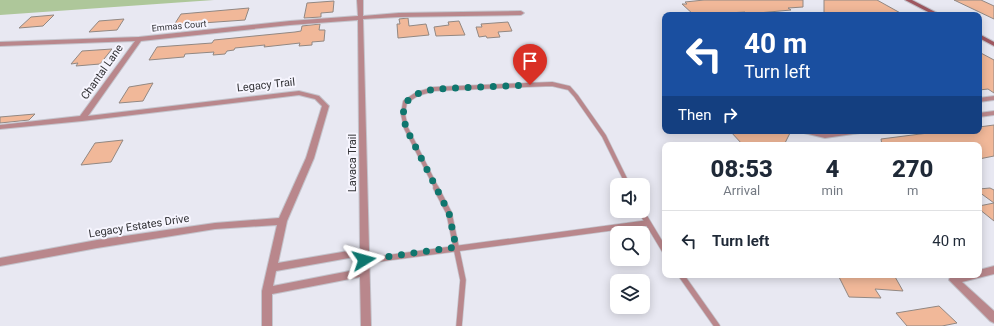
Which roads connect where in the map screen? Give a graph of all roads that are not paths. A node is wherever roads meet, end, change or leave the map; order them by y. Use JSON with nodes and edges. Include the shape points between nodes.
{"nodes":[{"id":1,"x":360,"y":0,"type":"edge"},
{"id":2,"x":908,"y":0,"type":"edge"},
{"id":3,"x":932,"y":12,"type":"edge"},
{"id":4,"x":521,"y":13,"type":"dead end"},
{"id":5,"x":360,"y":18,"type":"junction"},
{"id":6,"x":982,"y":38,"type":"edge"},
{"id":7,"x":139,"y":39,"type":"junction"},
{"id":8,"x":0,"y":44,"type":"edge"},
{"id":9,"x":994,"y":44,"type":"edge"},
{"id":10,"x":994,"y":98,"type":"edge"},
{"id":11,"x":982,"y":100,"type":"edge"},
{"id":12,"x":994,"y":113,"type":"edge"},
{"id":13,"x":982,"y":115,"type":"edge"},
{"id":14,"x":82,"y":118,"type":"junction"},
{"id":15,"x":0,"y":127,"type":"edge"},
{"id":16,"x":818,"y":134,"type":"edge"},
{"id":17,"x":839,"y":134,"type":"edge"},
{"id":18,"x":625,"y":178,"type":"edge"},
{"id":19,"x":644,"y":218,"type":"edge"},
{"id":20,"x":282,"y":221,"type":"junction"},
{"id":21,"x":647,"y":223,"type":"junction"},
{"id":22,"x":662,"y":246,"type":"edge"},
{"id":23,"x":456,"y":247,"type":"junction"},
{"id":24,"x":364,"y":256,"type":"junction"},
{"id":25,"x":0,"y":262,"type":"edge"},
{"id":26,"x":271,"y":268,"type":"junction"},
{"id":27,"x":994,"y":270,"type":"edge"},
{"id":28,"x":365,"y":272,"type":"junction"},
{"id":29,"x":982,"y":273,"type":"edge"},
{"id":30,"x":683,"y":278,"type":"edge"},
{"id":31,"x":962,"y":278,"type":"edge"},
{"id":32,"x":267,"y":291,"type":"junction"},
{"id":33,"x":994,"y":318,"type":"edge"},
{"id":34,"x":267,"y":326,"type":"edge"},
{"id":35,"x":366,"y":326,"type":"edge"},
{"id":36,"x":459,"y":326,"type":"edge"},
{"id":37,"x":718,"y":326,"type":"edge"}],
"edges":[{"from":1,"to":5,"type":"street","name":"Lavaca Trail"},
{"from":2,"to":3,"type":"main road"},
{"from":4,"to":5,"type":"street","name":"Emmas Court"},
{"from":5,"to":7,"type":"street","name":"Emmas Court"},
{"from":5,"to":24,"type":"street","name":"Lavaca Trail"},
{"from":6,"to":9,"type":"main road"},
{"from":7,"to":8,"type":"street","name":"Emmas Court"},
{"from":7,"to":14,"type":"street","name":"Chantal Lane"},
{"from":10,"to":11,"type":"street"},
{"from":12,"to":13,"type":"street"},
{"from":14,"to":15,"type":"street","name":"Legacy Trail"},
{"from":14,"to":20,"type":"street","name":"Legacy Trail","via":[[299,93],[317,96],[326,106],[310,158]]},
{"from":16,"to":17,"type":"street"},
{"from":18,"to":23,"type":"lane","via":[[604,136],[569,88],[552,84],[434,89],[417,94],[406,102],[403,114],[406,128],[449,213]]},
{"from":19,"to":21,"type":"lane"},
{"from":20,"to":25,"type":"street","name":"Legacy Estates Drive","via":[[216,226]]},
{"from":20,"to":26,"type":"street","name":"Legacy Trail"},
{"from":21,"to":22,"type":"lane"},
{"from":21,"to":23,"type":"lane"},
{"from":23,"to":24,"type":"lane"},
{"from":23,"to":36,"type":"lane","via":[[463,280]]},
{"from":24,"to":26,"type":"street"},
{"from":24,"to":28,"type":"street","name":"Lavaca Trail"},
{"from":26,"to":32,"type":"street","name":"Legacy Trail"},
{"from":27,"to":29,"type":"street"},
{"from":28,"to":32,"type":"street"},
{"from":28,"to":35,"type":"street","name":"Lavaca Trail"},
{"from":30,"to":37,"type":"lane"},
{"from":31,"to":33,"type":"street","via":[[954,280]]},
{"from":32,"to":34,"type":"street","name":"Legacy Trail"}]}
